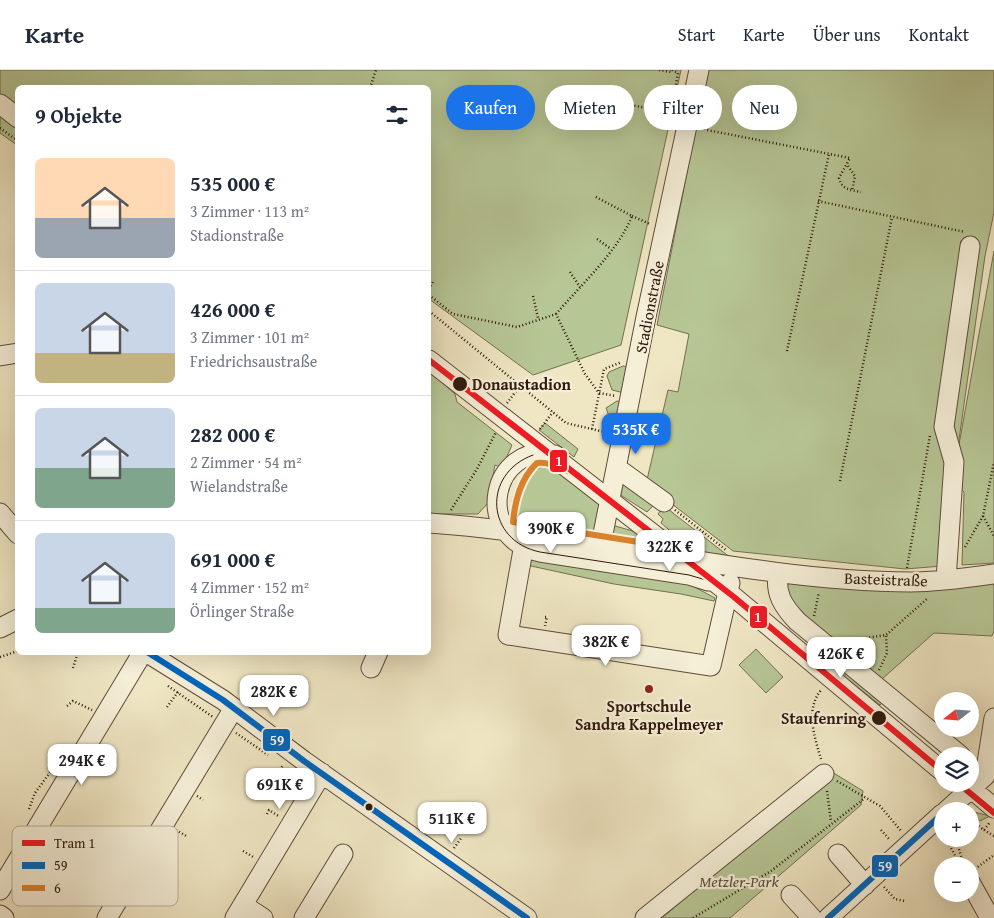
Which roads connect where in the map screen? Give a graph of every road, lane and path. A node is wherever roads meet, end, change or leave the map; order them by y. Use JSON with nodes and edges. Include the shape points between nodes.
{"nodes":[{"id":1,"x":376,"y":70,"type":"edge"},
{"id":2,"x":660,"y":70,"type":"edge"},
{"id":3,"x":700,"y":70,"type":"edge"},
{"id":4,"x":672,"y":71,"type":"edge"},
{"id":5,"x":371,"y":85,"type":"edge"},
{"id":6,"x":676,"y":85,"type":"edge"},
{"id":7,"x":0,"y":104,"type":"edge"},
{"id":8,"x":15,"y":116,"type":"edge"},
{"id":9,"x":0,"y":128,"type":"edge"},
{"id":10,"x":707,"y":130,"type":"edge"},
{"id":11,"x":15,"y":139,"type":"edge"},
{"id":12,"x":828,"y":154,"type":"junction"},
{"id":13,"x":848,"y":166,"type":"junction"},
{"id":14,"x":852,"y":191,"type":"junction"},
{"id":15,"x":861,"y":192,"type":"dead end"},
{"id":16,"x":594,"y":196,"type":"dead end"},
{"id":17,"x":818,"y":201,"type":"junction"},
{"id":18,"x":632,"y":216,"type":"junction"},
{"id":19,"x":892,"y":217,"type":"junction"},
{"id":20,"x":654,"y":225,"type":"dead end"},
{"id":21,"x":597,"y":239,"type":"dead end"},
{"id":22,"x":970,"y":246,"type":"joint"},
{"id":23,"x":611,"y":249,"type":"junction"},
{"id":24,"x":570,"y":272,"type":"dead end"},
{"id":25,"x":433,"y":282,"type":"dead end"},
{"id":26,"x":431,"y":286,"type":"edge"},
{"id":27,"x":580,"y":287,"type":"junction"},
{"id":28,"x":534,"y":296,"type":"dead end"},
{"id":29,"x":431,"y":297,"type":"edge"},
{"id":30,"x":431,"y":314,"type":"edge"},
{"id":31,"x":556,"y":314,"type":"junction"},
{"id":32,"x":538,"y":318,"type":"junction"},
{"id":33,"x":787,"y":351,"type":"dead end"},
{"id":34,"x":431,"y":353,"type":"edge"},
{"id":35,"x":15,"y":354,"type":"edge"},
{"id":36,"x":0,"y":356,"type":"edge"},
{"id":37,"x":629,"y":359,"type":"dead end"},
{"id":38,"x":15,"y":362,"type":"edge"},
{"id":39,"x":431,"y":362,"type":"edge"},
{"id":40,"x":0,"y":364,"type":"edge"},
{"id":41,"x":520,"y":386,"type":"junction"},
{"id":42,"x":599,"y":393,"type":"junction"},
{"id":43,"x":630,"y":399,"type":"junction"},
{"id":44,"x":507,"y":403,"type":"dead end"},
{"id":45,"x":592,"y":429,"type":"junction"},
{"id":46,"x":498,"y":430,"type":"dead end"},
{"id":47,"x":931,"y":432,"type":"dead end"},
{"id":48,"x":616,"y":434,"type":"dead end"},
{"id":49,"x":541,"y":454,"type":"junction"},
{"id":50,"x":994,"y":462,"type":"edge"},
{"id":51,"x":581,"y":468,"type":"junction"},
{"id":52,"x":616,"y":468,"type":"junction"},
{"id":53,"x":840,"y":481,"type":"dead end"},
{"id":54,"x":611,"y":496,"type":"junction"},
{"id":55,"x":664,"y":502,"type":"joint"},
{"id":56,"x":0,"y":513,"type":"edge"},
{"id":57,"x":983,"y":516,"type":"junction"},
{"id":58,"x":436,"y":523,"type":"edge"},
{"id":59,"x":15,"y":530,"type":"edge"},
{"id":60,"x":504,"y":530,"type":"junction"},
{"id":61,"x":994,"y":536,"type":"edge"},
{"id":62,"x":524,"y":540,"type":"junction"},
{"id":63,"x":601,"y":544,"type":"junction"},
{"id":64,"x":964,"y":548,"type":"dead end"},
{"id":65,"x":692,"y":559,"type":"junction"},
{"id":66,"x":778,"y":573,"type":"junction"},
{"id":67,"x":994,"y":574,"type":"edge"},
{"id":68,"x":821,"y":577,"type":"junction"},
{"id":69,"x":946,"y":580,"type":"junction"},
{"id":70,"x":905,"y":582,"type":"junction"},
{"id":71,"x":729,"y":583,"type":"junction"},
{"id":72,"x":545,"y":617,"type":"dead end"},
{"id":73,"x":15,"y":620,"type":"edge"},
{"id":74,"x":546,"y":624,"type":"dead end"},
{"id":75,"x":0,"y":628,"type":"edge"},
{"id":76,"x":811,"y":632,"type":"junction"},
{"id":77,"x":886,"y":635,"type":"junction"},
{"id":78,"x":834,"y":651,"type":"junction"},
{"id":79,"x":15,"y":652,"type":"edge"},
{"id":80,"x":77,"y":655,"type":"edge"},
{"id":81,"x":141,"y":656,"type":"edge"},
{"id":82,"x":0,"y":657,"type":"edge"},
{"id":83,"x":73,"y":668,"type":"dead end"},
{"id":84,"x":872,"y":683,"type":"junction"},
{"id":85,"x":824,"y":687,"type":"dead end"},
{"id":86,"x":178,"y":692,"type":"dead end"},
{"id":87,"x":67,"y":706,"type":"dead end"},
{"id":88,"x":167,"y":707,"type":"dead end"},
{"id":89,"x":234,"y":708,"type":"junction"},
{"id":90,"x":94,"y":710,"type":"dead end"},
{"id":91,"x":994,"y":718,"type":"edge"},
{"id":92,"x":950,"y":747,"type":"edge"},
{"id":93,"x":934,"y":754,"type":"edge"},
{"id":94,"x":934,"y":764,"type":"edge"},
{"id":95,"x":283,"y":765,"type":"dead end"},
{"id":96,"x":979,"y":772,"type":"edge"},
{"id":97,"x":322,"y":773,"type":"junction"},
{"id":98,"x":824,"y":774,"type":"junction"},
{"id":99,"x":276,"y":776,"type":"dead end"},
{"id":100,"x":989,"y":780,"type":"edge"},
{"id":101,"x":961,"y":792,"type":"edge"},
{"id":102,"x":973,"y":792,"type":"edge"},
{"id":103,"x":865,"y":798,"type":"junction"},
{"id":104,"x":953,"y":802,"type":"edge"},
{"id":105,"x":269,"y":810,"type":"dead end"},
{"id":106,"x":267,"y":814,"type":"dead end"},
{"id":107,"x":993,"y":814,"type":"edge"},
{"id":108,"x":460,"y":816,"type":"dead end"},
{"id":109,"x":934,"y":821,"type":"edge"},
{"id":110,"x":831,"y":822,"type":"junction"},
{"id":111,"x":39,"y":826,"type":"edge"},
{"id":112,"x":162,"y":826,"type":"edge"},
{"id":113,"x":979,"y":826,"type":"edge"},
{"id":114,"x":881,"y":830,"type":"dead end"},
{"id":115,"x":984,"y":830,"type":"junction"},
{"id":116,"x":994,"y":836,"type":"edge"},
{"id":117,"x":462,"y":837,"type":"dead end"},
{"id":118,"x":419,"y":841,"type":"junction"},
{"id":119,"x":891,"y":841,"type":"dead end"},
{"id":120,"x":911,"y":843,"type":"junction"},
{"id":121,"x":457,"y":844,"type":"dead end"},
{"id":122,"x":343,"y":854,"type":"dead end"},
{"id":123,"x":838,"y":854,"type":"dead end"},
{"id":124,"x":994,"y":855,"type":"edge"},
{"id":125,"x":979,"y":866,"type":"edge"},
{"id":126,"x":12,"y":870,"type":"edge"},
{"id":127,"x":874,"y":885,"type":"junction"},
{"id":128,"x":0,"y":890,"type":"edge"},
{"id":129,"x":791,"y":895,"type":"dead end"},
{"id":130,"x":979,"y":898,"type":"edge"},
{"id":131,"x":904,"y":901,"type":"dead end"},
{"id":132,"x":113,"y":906,"type":"edge"},
{"id":133,"x":239,"y":912,"type":"edge"},
{"id":134,"x":0,"y":915,"type":"edge"},
{"id":135,"x":4,"y":918,"type":"edge"},
{"id":136,"x":106,"y":918,"type":"edge"},
{"id":137,"x":263,"y":918,"type":"edge"},
{"id":138,"x":304,"y":918,"type":"edge"},
{"id":139,"x":527,"y":918,"type":"edge"},
{"id":140,"x":645,"y":918,"type":"edge"},
{"id":141,"x":693,"y":918,"type":"edge"},
{"id":142,"x":812,"y":918,"type":"edge"},
{"id":143,"x":828,"y":918,"type":"edge"},
{"id":144,"x":990,"y":918,"type":"edge"}],
"edges":[{"from":1,"to":5,"type":"path"},
{"from":2,"to":4,"type":"path"},
{"from":3,"to":43,"type":"street","name":"Stadionstraße"},
{"from":4,"to":6,"type":"path","via":[[678,72]]},
{"from":7,"to":8,"type":"street"},
{"from":9,"to":11,"type":"path"},
{"from":10,"to":12,"type":"path"},
{"from":12,"to":13,"type":"path","via":[[850,158]]},
{"from":12,"to":17,"type":"path"},
{"from":13,"to":14,"type":"path","via":[[855,176]]},
{"from":13,"to":14,"type":"path","via":[[839,178],[844,188]]},
{"from":14,"to":15,"type":"path"},
{"from":16,"to":18,"type":"path"},
{"from":17,"to":19,"type":"path"},
{"from":17,"to":33,"type":"path"},
{"from":18,"to":20,"type":"path"},
{"from":18,"to":23,"type":"path","via":[[627,229]]},
{"from":19,"to":22,"type":"path","via":[[970,234]]},
{"from":19,"to":53,"type":"path"},
{"from":21,"to":23,"type":"path"},
{"from":22,"to":69,"type":"street","via":[[944,427],[954,462]]},
{"from":23,"to":27,"type":"path"},
{"from":24,"to":27,"type":"path"},
{"from":25,"to":26,"type":"path"},
{"from":27,"to":31,"type":"path"},
{"from":28,"to":32,"type":"path"},
{"from":29,"to":32,"type":"path","via":[[453,314],[517,327]]},
{"from":30,"to":41,"type":"path"},
{"from":31,"to":32,"type":"path"},
{"from":31,"to":42,"type":"path","via":[[585,374]]},
{"from":34,"to":51,"type":"street"},
{"from":35,"to":36,"type":"street"},
{"from":37,"to":42,"type":"path","via":[[604,369]]},
{"from":38,"to":40,"type":"street"},
{"from":39,"to":49,"type":"street"},
{"from":41,"to":44,"type":"path"},
{"from":41,"to":45,"type":"path","via":[[566,423]]},
{"from":42,"to":43,"type":"path"},
{"from":42,"to":45,"type":"path"},
{"from":43,"to":52,"type":"street","name":"Stadionstraße"},
{"from":45,"to":48,"type":"path"},
{"from":46,"to":58,"type":"path","via":[[477,469]]},
{"from":47,"to":70,"type":"path"},
{"from":49,"to":51,"type":"street","via":[[561,457]]},
{"from":49,"to":54,"type":"street"},
{"from":49,"to":60,"type":"street","via":[[518,472],[506,507]]},
{"from":50,"to":57,"type":"path"},
{"from":51,"to":54,"type":"street"},
{"from":52,"to":54,"type":"street","name":"Stadionstraße"},
{"from":52,"to":55,"type":"street"},
{"from":54,"to":63,"type":"street","name":"Stadionstraße"},
{"from":54,"to":65,"type":"street"},
{"from":55,"to":71,"type":"path","via":[[732,554]]},
{"from":56,"to":59,"type":"street"},
{"from":57,"to":61,"type":"path"},
{"from":57,"to":64,"type":"path"},
{"from":58,"to":60,"type":"street"},
{"from":60,"to":62,"type":"street"},
{"from":62,"to":63,"type":"street"},
{"from":62,"to":71,"type":"street","via":[[540,552]]},
{"from":62,"to":71,"type":"street","via":[[508,635],[711,666]]},
{"from":63,"to":65,"type":"street"},
{"from":65,"to":71,"type":"street"},
{"from":66,"to":68,"type":"street","name":"Basteistraße"},
{"from":66,"to":71,"type":"street","name":"Basteistraße"},
{"from":66,"to":76,"type":"street","via":[[780,599]]},
{"from":67,"to":69,"type":"street","name":"Basteistraße"},
{"from":68,"to":70,"type":"street","name":"Basteistraße"},
{"from":68,"to":76,"type":"path"},
{"from":69,"to":70,"type":"street","name":"Basteistraße"},
{"from":69,"to":77,"type":"path"},
{"from":71,"to":93,"type":"street"},
{"from":71,"to":94,"type":"street"},
{"from":72,"to":74,"type":"path"},
{"from":73,"to":75,"type":"street"},
{"from":76,"to":78,"type":"street"},
{"from":77,"to":78,"type":"path","via":[[841,642]]},
{"from":77,"to":84,"type":"path","via":[[887,653]]},
{"from":78,"to":84,"type":"street"},
{"from":79,"to":82,"type":"path"},
{"from":80,"to":83,"type":"path"},
{"from":81,"to":89,"type":"street","via":[[198,684]]},
{"from":81,"to":111,"type":"street"},
{"from":84,"to":92,"type":"street"},
{"from":85,"to":98,"type":"path","via":[[815,698],[812,727]]},
{"from":86,"to":88,"type":"path"},
{"from":87,"to":90,"type":"path","via":[[73,701]]},
{"from":89,"to":97,"type":"street","via":[[309,756]]},
{"from":89,"to":112,"type":"street"},
{"from":91,"to":100,"type":"street"},
{"from":95,"to":99,"type":"path"},
{"from":96,"to":100,"type":"street"},
{"from":97,"to":118,"type":"street","via":[[361,792]]},
{"from":97,"to":133,"type":"street"},
{"from":98,"to":103,"type":"path"},
{"from":98,"to":110,"type":"path"},
{"from":98,"to":140,"type":"street"},
{"from":101,"to":104,"type":"street"},
{"from":102,"to":107,"type":"street"},
{"from":103,"to":110,"type":"path"},
{"from":103,"to":120,"type":"path","via":[[880,806]]},
{"from":105,"to":106,"type":"path"},
{"from":107,"to":115,"type":"path"},
{"from":108,"to":118,"type":"path","via":[[444,805]]},
{"from":109,"to":120,"type":"street"},
{"from":110,"to":141,"type":"path","via":[[771,871]]},
{"from":113,"to":115,"type":"path"},
{"from":114,"to":119,"type":"path"},
{"from":115,"to":116,"type":"path"},
{"from":117,"to":121,"type":"path"},
{"from":118,"to":139,"type":"street"},
{"from":120,"to":127,"type":"street"},
{"from":122,"to":138,"type":"street"},
{"from":123,"to":127,"type":"street"},
{"from":124,"to":125,"type":"path"},
{"from":126,"to":128,"type":"street"},
{"from":127,"to":131,"type":"path"},
{"from":127,"to":143,"type":"street"},
{"from":129,"to":142,"type":"street"},
{"from":130,"to":144,"type":"street"},
{"from":132,"to":136,"type":"street"},
{"from":133,"to":137,"type":"street"},
{"from":134,"to":135,"type":"street"}]}
